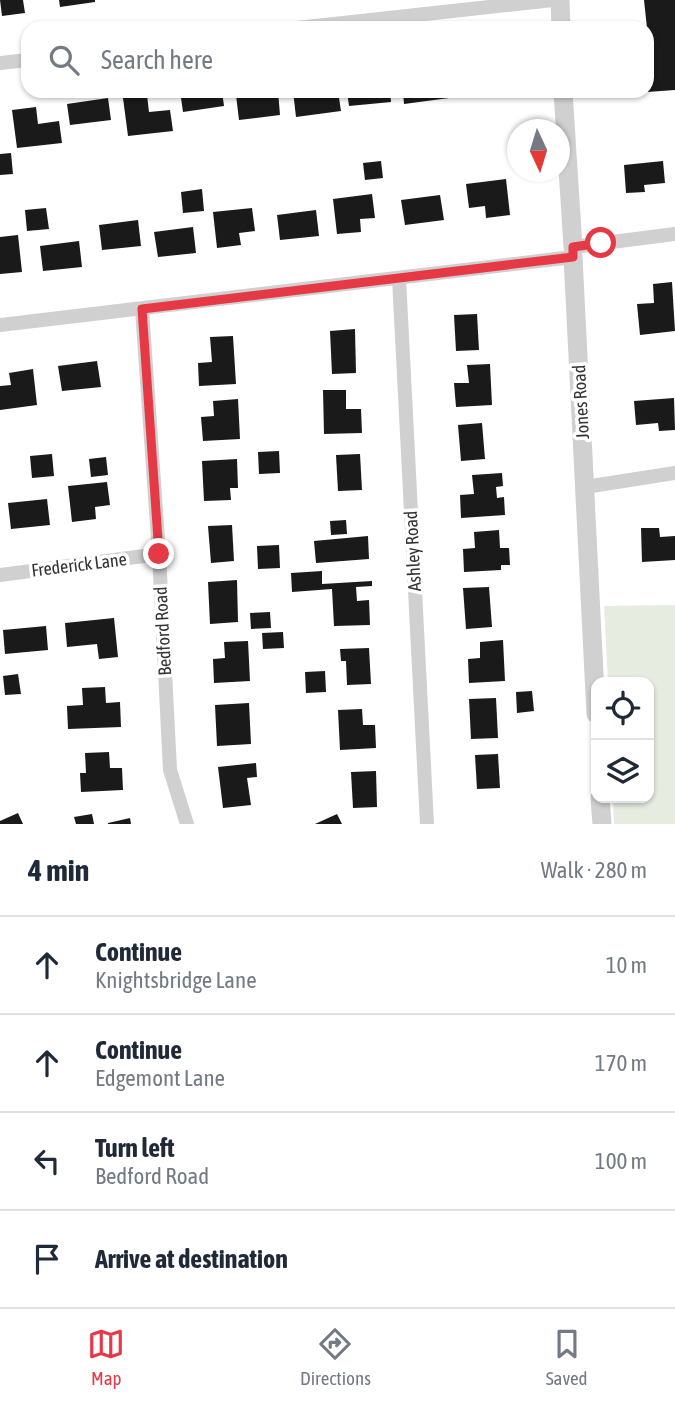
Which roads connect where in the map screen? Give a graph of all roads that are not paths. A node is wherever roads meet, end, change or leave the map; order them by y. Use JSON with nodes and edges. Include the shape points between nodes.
{"nodes":[{"id":1,"x":394,"y":0,"type":"edge"},
{"id":2,"x":553,"y":0,"type":"edge"},
{"id":3,"x":560,"y":0,"type":"edge"},
{"id":4,"x":395,"y":16,"type":"junction"},
{"id":5,"x":354,"y":21,"type":"edge"},
{"id":6,"x":561,"y":21,"type":"edge"},
{"id":7,"x":21,"y":61,"type":"edge"},
{"id":8,"x":0,"y":63,"type":"edge"},
{"id":9,"x":562,"y":98,"type":"edge"},
{"id":10,"x":675,"y":234,"type":"edge"},
{"id":11,"x":573,"y":252,"type":"junction"},
{"id":12,"x":399,"y":278,"type":"junction"},
{"id":13,"x":142,"y":309,"type":"junction"},
{"id":14,"x":0,"y":325,"type":"edge"},
{"id":15,"x":675,"y":473,"type":"edge"},
{"id":16,"x":585,"y":487,"type":"junction"},
{"id":17,"x":159,"y":554,"type":"junction"},
{"id":18,"x":0,"y":575,"type":"edge"},
{"id":19,"x":594,"y":677,"type":"edge"},
{"id":20,"x":600,"y":803,"type":"edge"},
{"id":21,"x":187,"y":824,"type":"edge"},
{"id":22,"x":427,"y":824,"type":"edge"},
{"id":23,"x":602,"y":824,"type":"edge"}],
"edges":[{"from":1,"to":4,"type":"street"},
{"from":2,"to":4,"type":"street"},
{"from":3,"to":6,"type":"street"},
{"from":4,"to":5,"type":"street"},
{"from":7,"to":8,"type":"street"},
{"from":9,"to":11,"type":"street","name":"Jones Road"},
{"from":10,"to":11,"type":"street"},
{"from":11,"to":12,"type":"street"},
{"from":11,"to":16,"type":"street","name":"Jones Road"},
{"from":12,"to":13,"type":"street"},
{"from":12,"to":22,"type":"street","name":"Ashley Road"},
{"from":13,"to":14,"type":"street"},
{"from":13,"to":17,"type":"street","name":"Bedford Road"},
{"from":15,"to":16,"type":"street"},
{"from":16,"to":19,"type":"street","name":"Jones Road"},
{"from":17,"to":18,"type":"street","name":"Frederick Lane"},
{"from":17,"to":21,"type":"street","name":"Bedford Road","via":[[170,771]]},
{"from":20,"to":23,"type":"street"}]}
